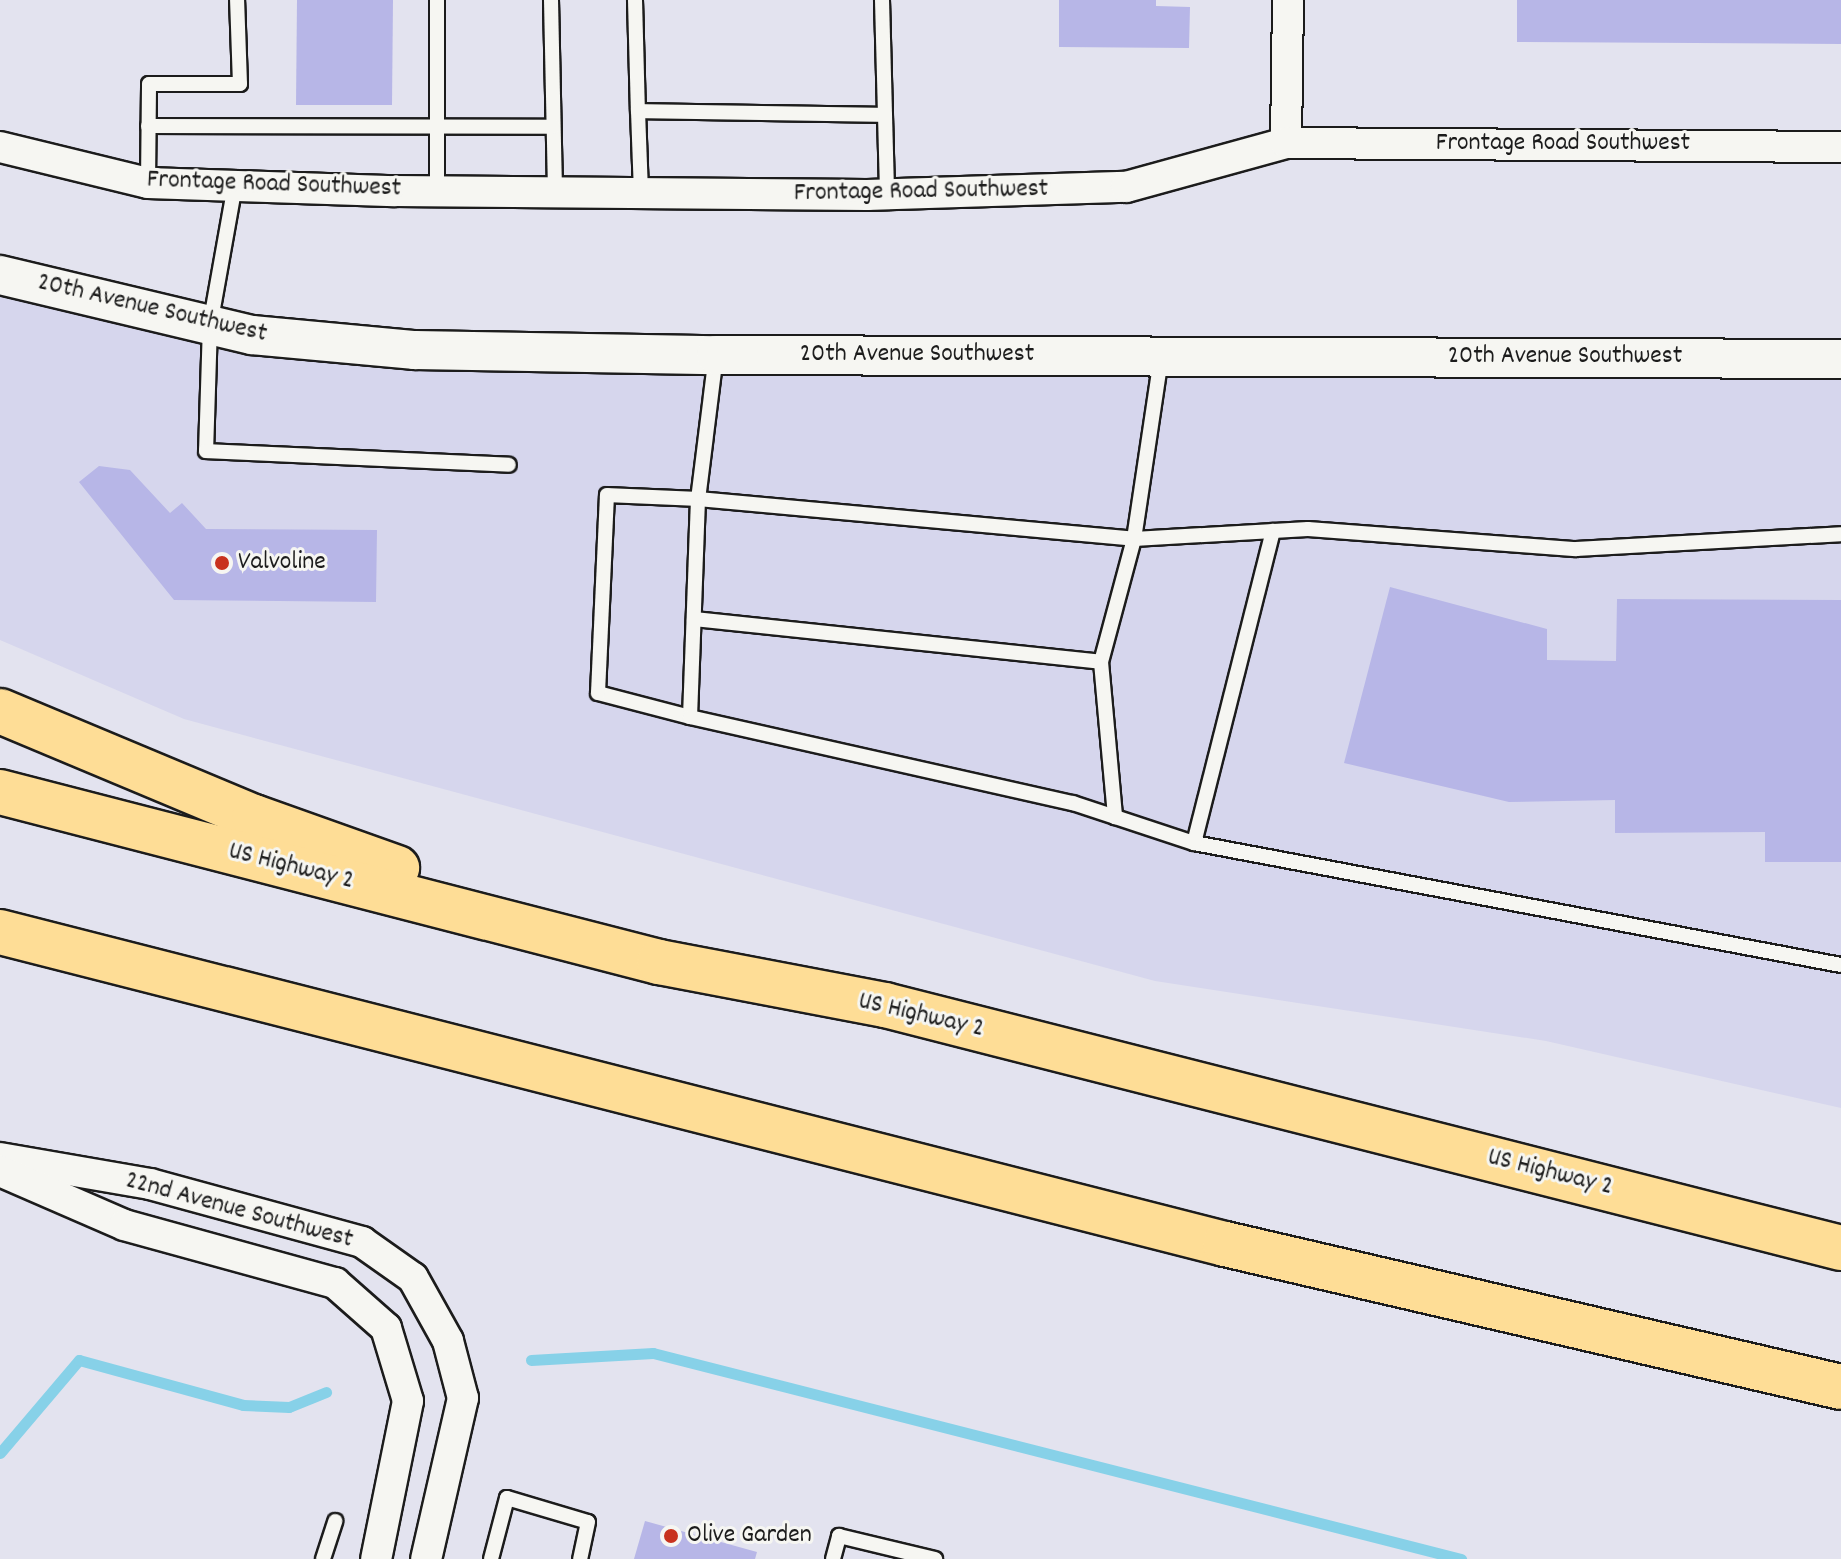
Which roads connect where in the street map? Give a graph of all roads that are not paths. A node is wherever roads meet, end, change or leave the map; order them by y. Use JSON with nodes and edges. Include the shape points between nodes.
{"nodes":[{"id":1,"x":237,"y":0,"type":"edge"},
{"id":2,"x":437,"y":0,"type":"edge"},
{"id":3,"x":551,"y":0,"type":"edge"},
{"id":4,"x":635,"y":0,"type":"edge"},
{"id":5,"x":882,"y":0,"type":"edge"},
{"id":6,"x":1288,"y":0,"type":"edge"},
{"id":7,"x":638,"y":111,"type":"junction"},
{"id":8,"x":885,"y":115,"type":"junction"},
{"id":9,"x":148,"y":126,"type":"junction"},
{"id":10,"x":437,"y":126,"type":"junction"},
{"id":11,"x":553,"y":127,"type":"junction"},
{"id":12,"x":1286,"y":143,"type":"junction"},
{"id":13,"x":0,"y":147,"type":"edge"},
{"id":14,"x":1841,"y":147,"type":"edge"},
{"id":15,"x":148,"y":183,"type":"junction"},
{"id":16,"x":235,"y":185,"type":"junction"},
{"id":17,"x":437,"y":190,"type":"junction"},
{"id":18,"x":555,"y":193,"type":"junction"},
{"id":19,"x":641,"y":193,"type":"junction"},
{"id":20,"x":887,"y":195,"type":"junction"},
{"id":21,"x":0,"y":275,"type":"edge"},
{"id":22,"x":210,"y":325,"type":"junction"},
{"id":23,"x":716,"y":355,"type":"junction"},
{"id":24,"x":1161,"y":355,"type":"junction"},
{"id":25,"x":1841,"y":359,"type":"edge"},
{"id":26,"x":509,"y":465,"type":"dead end"},
{"id":27,"x":698,"y":499,"type":"junction"},
{"id":28,"x":1273,"y":531,"type":"junction"},
{"id":29,"x":1841,"y":534,"type":"edge"},
{"id":30,"x":1134,"y":539,"type":"junction"},
{"id":31,"x":694,"y":619,"type":"junction"},
{"id":32,"x":1101,"y":662,"type":"junction"},
{"id":33,"x":0,"y":711,"type":"edge"},
{"id":34,"x":690,"y":717,"type":"junction"},
{"id":35,"x":0,"y":792,"type":"edge"},
{"id":36,"x":1115,"y":817,"type":"junction"},
{"id":37,"x":1194,"y":843,"type":"junction"},
{"id":38,"x":0,"y":932,"type":"edge"},
{"id":39,"x":659,"y":962,"type":"junction"},
{"id":40,"x":1841,"y":965,"type":"edge"},
{"id":41,"x":0,"y":1158,"type":"edge"},
{"id":42,"x":0,"y":1171,"type":"edge"},
{"id":43,"x":1841,"y":1248,"type":"edge"},
{"id":44,"x":1841,"y":1387,"type":"edge"},
{"id":45,"x":335,"y":1521,"type":"dead end"},
{"id":46,"x":323,"y":1559,"type":"edge"},
{"id":47,"x":376,"y":1559,"type":"edge"},
{"id":48,"x":426,"y":1559,"type":"edge"},
{"id":49,"x":491,"y":1559,"type":"edge"},
{"id":50,"x":580,"y":1559,"type":"edge"},
{"id":51,"x":833,"y":1559,"type":"edge"},
{"id":52,"x":935,"y":1559,"type":"edge"}],
"edges":[{"from":1,"to":9,"type":"lane","via":[[240,84],[149,84]]},
{"from":2,"to":10,"type":"lane"},
{"from":3,"to":11,"type":"lane"},
{"from":4,"to":7,"type":"lane"},
{"from":5,"to":8,"type":"lane"},
{"from":6,"to":12,"type":"street"},
{"from":7,"to":8,"type":"lane"},
{"from":7,"to":19,"type":"lane"},
{"from":8,"to":20,"type":"lane"},
{"from":9,"to":10,"type":"lane"},
{"from":9,"to":15,"type":"lane"},
{"from":10,"to":11,"type":"lane"},
{"from":10,"to":17,"type":"lane"},
{"from":11,"to":18,"type":"lane"},
{"from":12,"to":14,"type":"street","name":"Frontage Road Southwest"},
{"from":12,"to":20,"type":"street","name":"Frontage Road Southwest","via":[[1126,187]]},
{"from":13,"to":15,"type":"street","name":"Frontage Road Southwest"},
{"from":15,"to":16,"type":"street","name":"Frontage Road Southwest"},
{"from":16,"to":17,"type":"street","name":"Frontage Road Southwest"},
{"from":16,"to":22,"type":"lane"},
{"from":17,"to":18,"type":"street","name":"Frontage Road Southwest"},
{"from":18,"to":19,"type":"street","name":"Frontage Road Southwest"},
{"from":19,"to":20,"type":"street","name":"Frontage Road Southwest"},
{"from":21,"to":22,"type":"street","name":"20th Avenue Southwest"},
{"from":22,"to":23,"type":"street","name":"20th Avenue Southwest","via":[[252,335],[415,350]]},
{"from":22,"to":26,"type":"lane","via":[[206,451]]},
{"from":23,"to":24,"type":"street","name":"20th Avenue Southwest"},
{"from":23,"to":27,"type":"lane"},
{"from":24,"to":25,"type":"street","name":"20th Avenue Southwest"},
{"from":24,"to":30,"type":"lane"},
{"from":27,"to":30,"type":"lane"},
{"from":27,"to":31,"type":"lane"},
{"from":27,"to":34,"type":"lane","via":[[607,495],[598,693]]},
{"from":28,"to":29,"type":"lane","via":[[1308,529],[1576,549]]},
{"from":28,"to":30,"type":"lane"},
{"from":28,"to":37,"type":"lane"},
{"from":30,"to":32,"type":"lane"},
{"from":31,"to":32,"type":"lane"},
{"from":31,"to":34,"type":"lane"},
{"from":32,"to":36,"type":"lane"},
{"from":33,"to":39,"type":"highway","via":[[254,817]]},
{"from":34,"to":36,"type":"lane","via":[[1073,803]]},
{"from":35,"to":39,"type":"highway","name":"US Highway 2"},
{"from":36,"to":37,"type":"lane"},
{"from":37,"to":40,"type":"lane"},
{"from":38,"to":44,"type":"highway","via":[[1225,1244]]},
{"from":39,"to":43,"type":"highway","name":"US Highway 2","via":[[885,1005]]},
{"from":41,"to":48,"type":"street","name":"22nd Avenue Southwest","via":[[150,1184],[362,1242],[413,1278],[448,1341],[463,1398]]},
{"from":42,"to":47,"type":"street","name":"22nd Avenue Southwest","via":[[124,1225],[335,1283],[386,1328],[408,1401]]},
{"from":45,"to":46,"type":"lane"},
{"from":49,"to":50,"type":"lane","via":[[507,1498],[588,1522]]},
{"from":51,"to":52,"type":"lane","via":[[839,1536]]}]}
